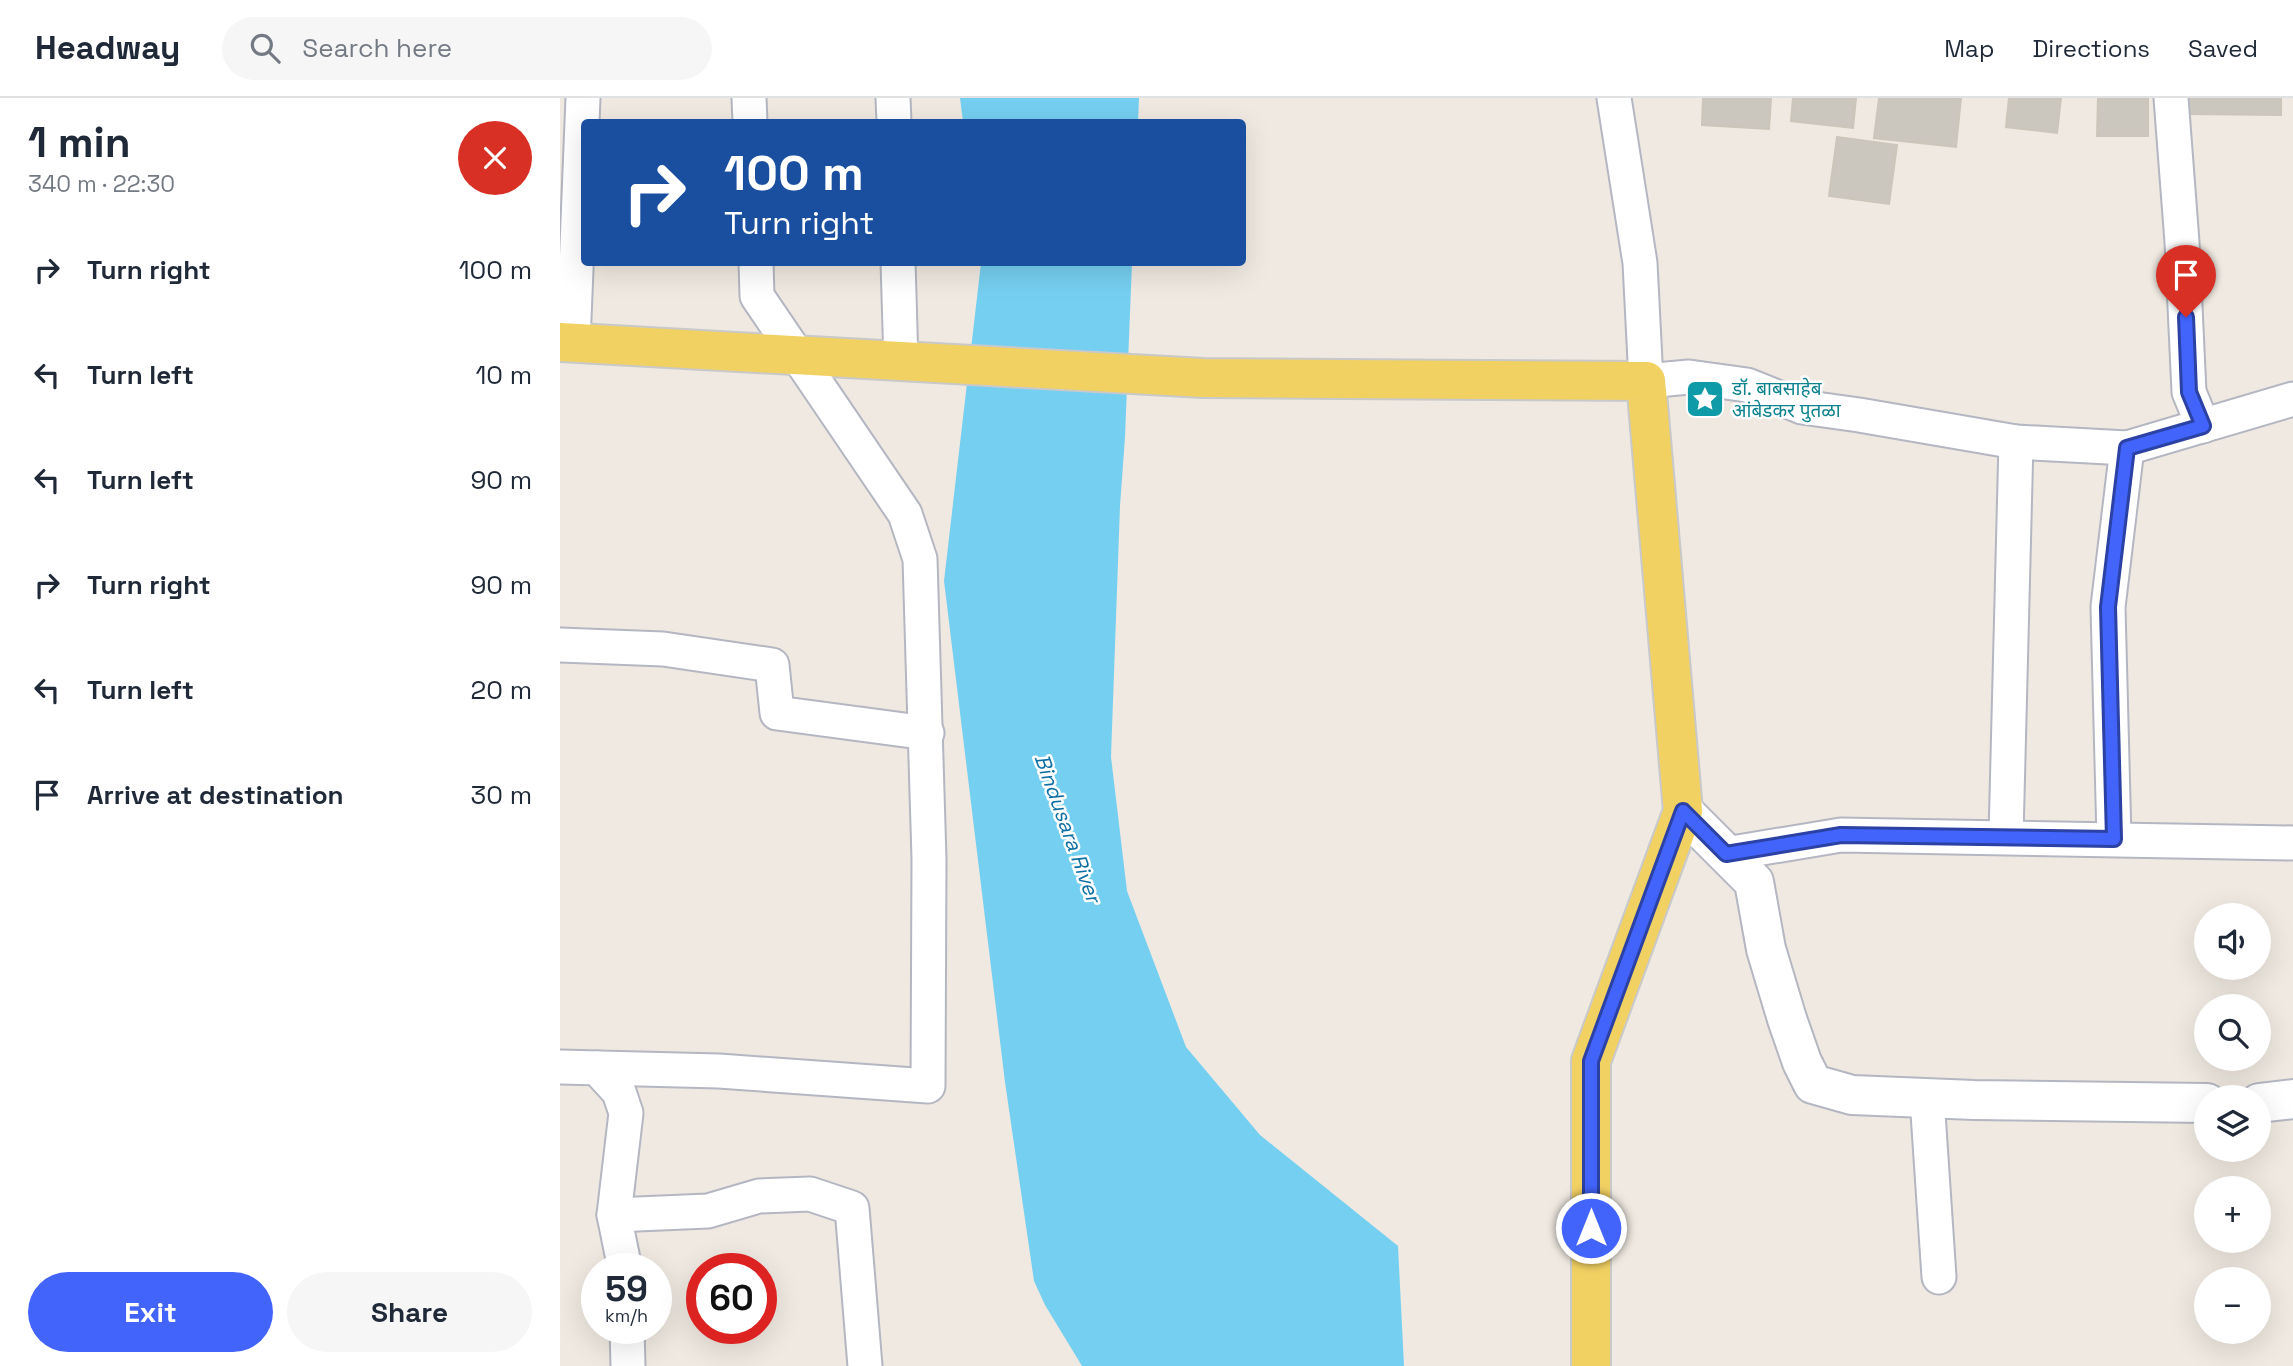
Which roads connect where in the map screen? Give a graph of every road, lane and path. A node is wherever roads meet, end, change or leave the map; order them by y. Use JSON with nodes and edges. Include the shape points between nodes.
{"nodes":[{"id":1,"x":583,"y":98,"type":"edge"},
{"id":2,"x":749,"y":98,"type":"edge"},
{"id":3,"x":893,"y":98,"type":"edge"},
{"id":4,"x":1614,"y":98,"type":"edge"},
{"id":5,"x":2171,"y":98,"type":"edge"},
{"id":6,"x":750,"y":119,"type":"edge"},
{"id":7,"x":894,"y":119,"type":"edge"},
{"id":8,"x":570,"y":189,"type":"edge"},
{"id":9,"x":756,"y":266,"type":"edge"},
{"id":10,"x":898,"y":266,"type":"edge"},
{"id":11,"x":566,"y":343,"type":"edge"},
{"id":12,"x":800,"y":356,"type":"junction"},
{"id":13,"x":901,"y":362,"type":"junction"},
{"id":14,"x":1646,"y":381,"type":"junction"},
{"id":15,"x":2293,"y":400,"type":"edge"},
{"id":16,"x":2203,"y":426,"type":"junction"},
{"id":17,"x":2016,"y":442,"type":"junction"},
{"id":18,"x":2127,"y":448,"type":"junction"},
{"id":19,"x":560,"y":645,"type":"edge"},
{"id":20,"x":927,"y":733,"type":"junction"},
{"id":21,"x":1683,"y":811,"type":"junction"},
{"id":22,"x":2006,"y":836,"type":"junction"},
{"id":23,"x":2114,"y":839,"type":"junction"},
{"id":24,"x":2293,"y":843,"type":"edge"},
{"id":25,"x":1726,"y":854,"type":"junction"},
{"id":26,"x":560,"y":1067,"type":"edge"},
{"id":27,"x":597,"y":1068,"type":"junction"},
{"id":28,"x":1927,"y":1098,"type":"junction"},
{"id":29,"x":2293,"y":1099,"type":"edge"},
{"id":30,"x":2194,"y":1102,"type":"edge"},
{"id":31,"x":2271,"y":1102,"type":"edge"},
{"id":32,"x":614,"y":1215,"type":"junction"},
{"id":33,"x":622,"y":1253,"type":"edge"},
{"id":34,"x":1939,"y":1276,"type":"dead end"},
{"id":35,"x":627,"y":1344,"type":"edge"},
{"id":36,"x":628,"y":1366,"type":"edge"},
{"id":37,"x":865,"y":1366,"type":"edge"},
{"id":38,"x":1591,"y":1366,"type":"edge"}],
"edges":[{"from":1,"to":8,"type":"street"},
{"from":2,"to":6,"type":"street"},
{"from":3,"to":7,"type":"street"},
{"from":4,"to":14,"type":"street","via":[[1640,263]]},
{"from":5,"to":16,"type":"street","via":[[2189,392]]},
{"from":8,"to":11,"type":"street"},
{"from":9,"to":12,"type":"street","via":[[757,296]]},
{"from":10,"to":13,"type":"street"},
{"from":11,"to":12,"type":"main road"},
{"from":12,"to":13,"type":"main road"},
{"from":12,"to":20,"type":"street","via":[[905,514],[920,559]]},
{"from":13,"to":14,"type":"main road","via":[[1203,378]]},
{"from":14,"to":17,"type":"street","via":[[1689,377],[1747,385],[1802,407]]},
{"from":14,"to":21,"type":"main road"},
{"from":15,"to":16,"type":"street"},
{"from":16,"to":18,"type":"street"},
{"from":17,"to":18,"type":"street"},
{"from":17,"to":22,"type":"street"},
{"from":18,"to":23,"type":"street","via":[[2108,607]]},
{"from":19,"to":20,"type":"street","via":[[663,649],[772,665],[777,713]]},
{"from":20,"to":27,"type":"street","via":[[928,1086],[719,1071]]},
{"from":21,"to":25,"type":"street"},
{"from":21,"to":38,"type":"main road","via":[[1591,1061]]},
{"from":22,"to":23,"type":"street"},
{"from":22,"to":25,"type":"street","via":[[1841,835]]},
{"from":23,"to":24,"type":"street"},
{"from":25,"to":28,"type":"street","via":[[1754,881],[1766,949],[1813,1084],[1852,1095]]},
{"from":26,"to":27,"type":"street"},
{"from":27,"to":32,"type":"street","via":[[619,1092],[626,1113]]},
{"from":28,"to":30,"type":"street"},
{"from":28,"to":34,"type":"street"},
{"from":29,"to":31,"type":"street"},
{"from":32,"to":33,"type":"street"},
{"from":32,"to":37,"type":"street","via":[[708,1211],[759,1196],[810,1194],[852,1208]]},
{"from":35,"to":36,"type":"street"}]}
